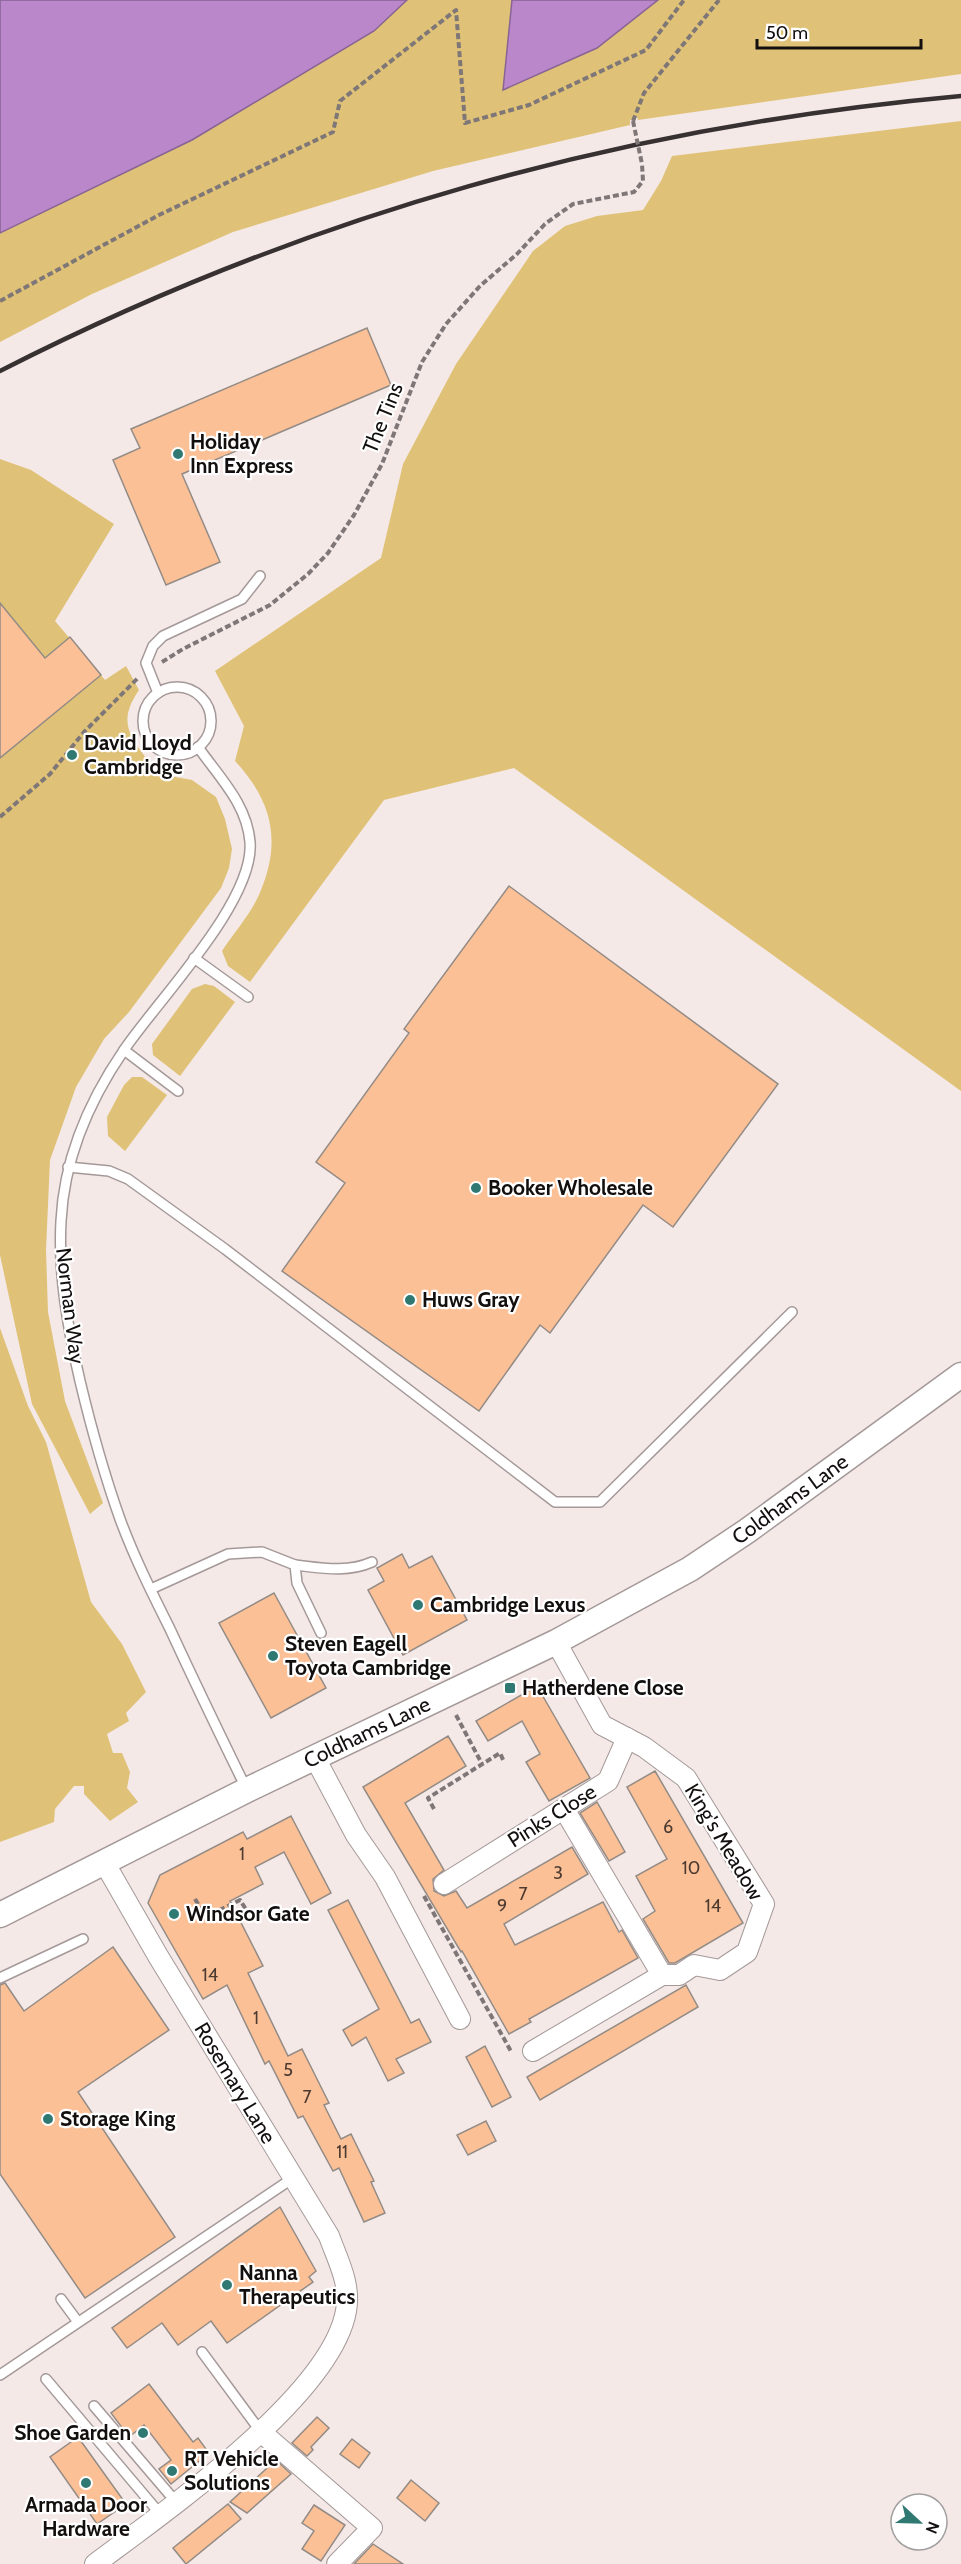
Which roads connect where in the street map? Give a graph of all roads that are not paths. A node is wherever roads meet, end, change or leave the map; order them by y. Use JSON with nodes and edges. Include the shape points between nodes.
{"nodes":[{"id":1,"x":260,"y":576,"type":"dead end"},
{"id":2,"x":158,"y":693,"type":"junction"},
{"id":3,"x":198,"y":747,"type":"junction"},
{"id":4,"x":194,"y":958,"type":"junction"},
{"id":5,"x":248,"y":997,"type":"dead end"},
{"id":6,"x":124,"y":1050,"type":"junction"},
{"id":7,"x":178,"y":1091,"type":"dead end"},
{"id":8,"x":69,"y":1167,"type":"junction"},
{"id":9,"x":792,"y":1312,"type":"dead end"},
{"id":10,"x":961,"y":1375,"type":"edge"},
{"id":11,"x":372,"y":1562,"type":"dead end"},
{"id":12,"x":295,"y":1565,"type":"junction"},
{"id":13,"x":151,"y":1589,"type":"junction"},
{"id":14,"x":321,"y":1633,"type":"dead end"},
{"id":15,"x":555,"y":1642,"type":"junction"},
{"id":16,"x":627,"y":1738,"type":"junction"},
{"id":17,"x":315,"y":1758,"type":"junction"},
{"id":18,"x":247,"y":1790,"type":"junction"},
{"id":19,"x":564,"y":1809,"type":"junction"},
{"id":20,"x":104,"y":1862,"type":"junction"},
{"id":21,"x":444,"y":1884,"type":"road end"},
{"id":22,"x":0,"y":1915,"type":"edge"},
{"id":23,"x":83,"y":1939,"type":"dead end"},
{"id":24,"x":662,"y":1975,"type":"junction"},
{"id":25,"x":0,"y":1978,"type":"edge"},
{"id":26,"x":460,"y":2019,"type":"dead end"},
{"id":27,"x":533,"y":2051,"type":"road end"},
{"id":28,"x":293,"y":2178,"type":"junction"},
{"id":29,"x":61,"y":2299,"type":"dead end"},
{"id":30,"x":78,"y":2322,"type":"junction"},
{"id":31,"x":202,"y":2352,"type":"dead end"},
{"id":32,"x":0,"y":2375,"type":"edge"},
{"id":33,"x":46,"y":2379,"type":"dead end"},
{"id":34,"x":94,"y":2406,"type":"dead end"},
{"id":35,"x":261,"y":2432,"type":"junction"},
{"id":36,"x":176,"y":2502,"type":"junction"},
{"id":37,"x":161,"y":2515,"type":"junction"},
{"id":38,"x":95,"y":2564,"type":"edge"},
{"id":39,"x":337,"y":2564,"type":"edge"}],
"edges":[{"from":1,"to":2,"type":"lane","via":[[242,599],[163,636],[153,646],[146,663]]},
{"from":2,"to":3,"type":"lane","via":[[168,687],[184,687],[206,702],[211,715],[210,731]]},
{"from":2,"to":3,"type":"lane","via":[[144,712],[144,730],[151,744],[172,754],[188,753]]},
{"from":3,"to":4,"type":"lane","name":"Norman Way","via":[[235,798],[250,842],[249,866],[240,888]]},
{"from":4,"to":5,"type":"lane"},
{"from":4,"to":6,"type":"lane","name":"Norman Way"},
{"from":6,"to":7,"type":"lane"},
{"from":6,"to":8,"type":"lane","name":"Norman Way","via":[[94,1098]]},
{"from":8,"to":9,"type":"lane","via":[[109,1171],[128,1179],[555,1502],[600,1502]]},
{"from":8,"to":13,"type":"lane","name":"Norman Way","via":[[61,1247],[74,1354],[99,1456],[121,1522]]},
{"from":10,"to":15,"type":"street","name":"Coldhams Lane","via":[[719,1551]]},
{"from":11,"to":12,"type":"lane","via":[[344,1570]]},
{"from":12,"to":13,"type":"lane","via":[[262,1552],[228,1554]]},
{"from":12,"to":14,"type":"lane","via":[[297,1583]]},
{"from":13,"to":18,"type":"lane","name":"Norman Way"},
{"from":15,"to":16,"type":"street","via":[[602,1725]]},
{"from":15,"to":17,"type":"street","name":"Coldhams Lane"},
{"from":16,"to":19,"type":"street","name":"Pinks Close","via":[[608,1780]]},
{"from":16,"to":24,"type":"street","name":"King's Meadow","via":[[686,1778],[764,1904],[747,1952],[720,1970],[694,1965],[679,1975]]},
{"from":17,"to":18,"type":"street","name":"Coldhams Lane"},
{"from":17,"to":26,"type":"street","via":[[356,1835],[385,1877]]},
{"from":18,"to":20,"type":"street","name":"Coldhams Lane"},
{"from":19,"to":21,"type":"street","name":"Pinks Close"},
{"from":19,"to":24,"type":"street"},
{"from":20,"to":22,"type":"street","name":"Coldhams Lane"},
{"from":20,"to":28,"type":"street","name":"Rosemary Lane"},
{"from":23,"to":25,"type":"lane"},
{"from":24,"to":27,"type":"street","name":"King's Meadow"},
{"from":28,"to":30,"type":"lane"},
{"from":28,"to":35,"type":"street","name":"Rosemary Lane","via":[[332,2246],[346,2282],[346,2311],[320,2368]]},
{"from":29,"to":30,"type":"lane"},
{"from":30,"to":32,"type":"lane"},
{"from":31,"to":35,"type":"lane"},
{"from":33,"to":37,"type":"lane"},
{"from":34,"to":36,"type":"lane"},
{"from":35,"to":36,"type":"street","name":"Rosemary Lane"},
{"from":35,"to":39,"type":"street","via":[[372,2528]]},
{"from":36,"to":37,"type":"street","name":"Rosemary Lane"},
{"from":37,"to":38,"type":"street","name":"Rosemary Lane"}]}
